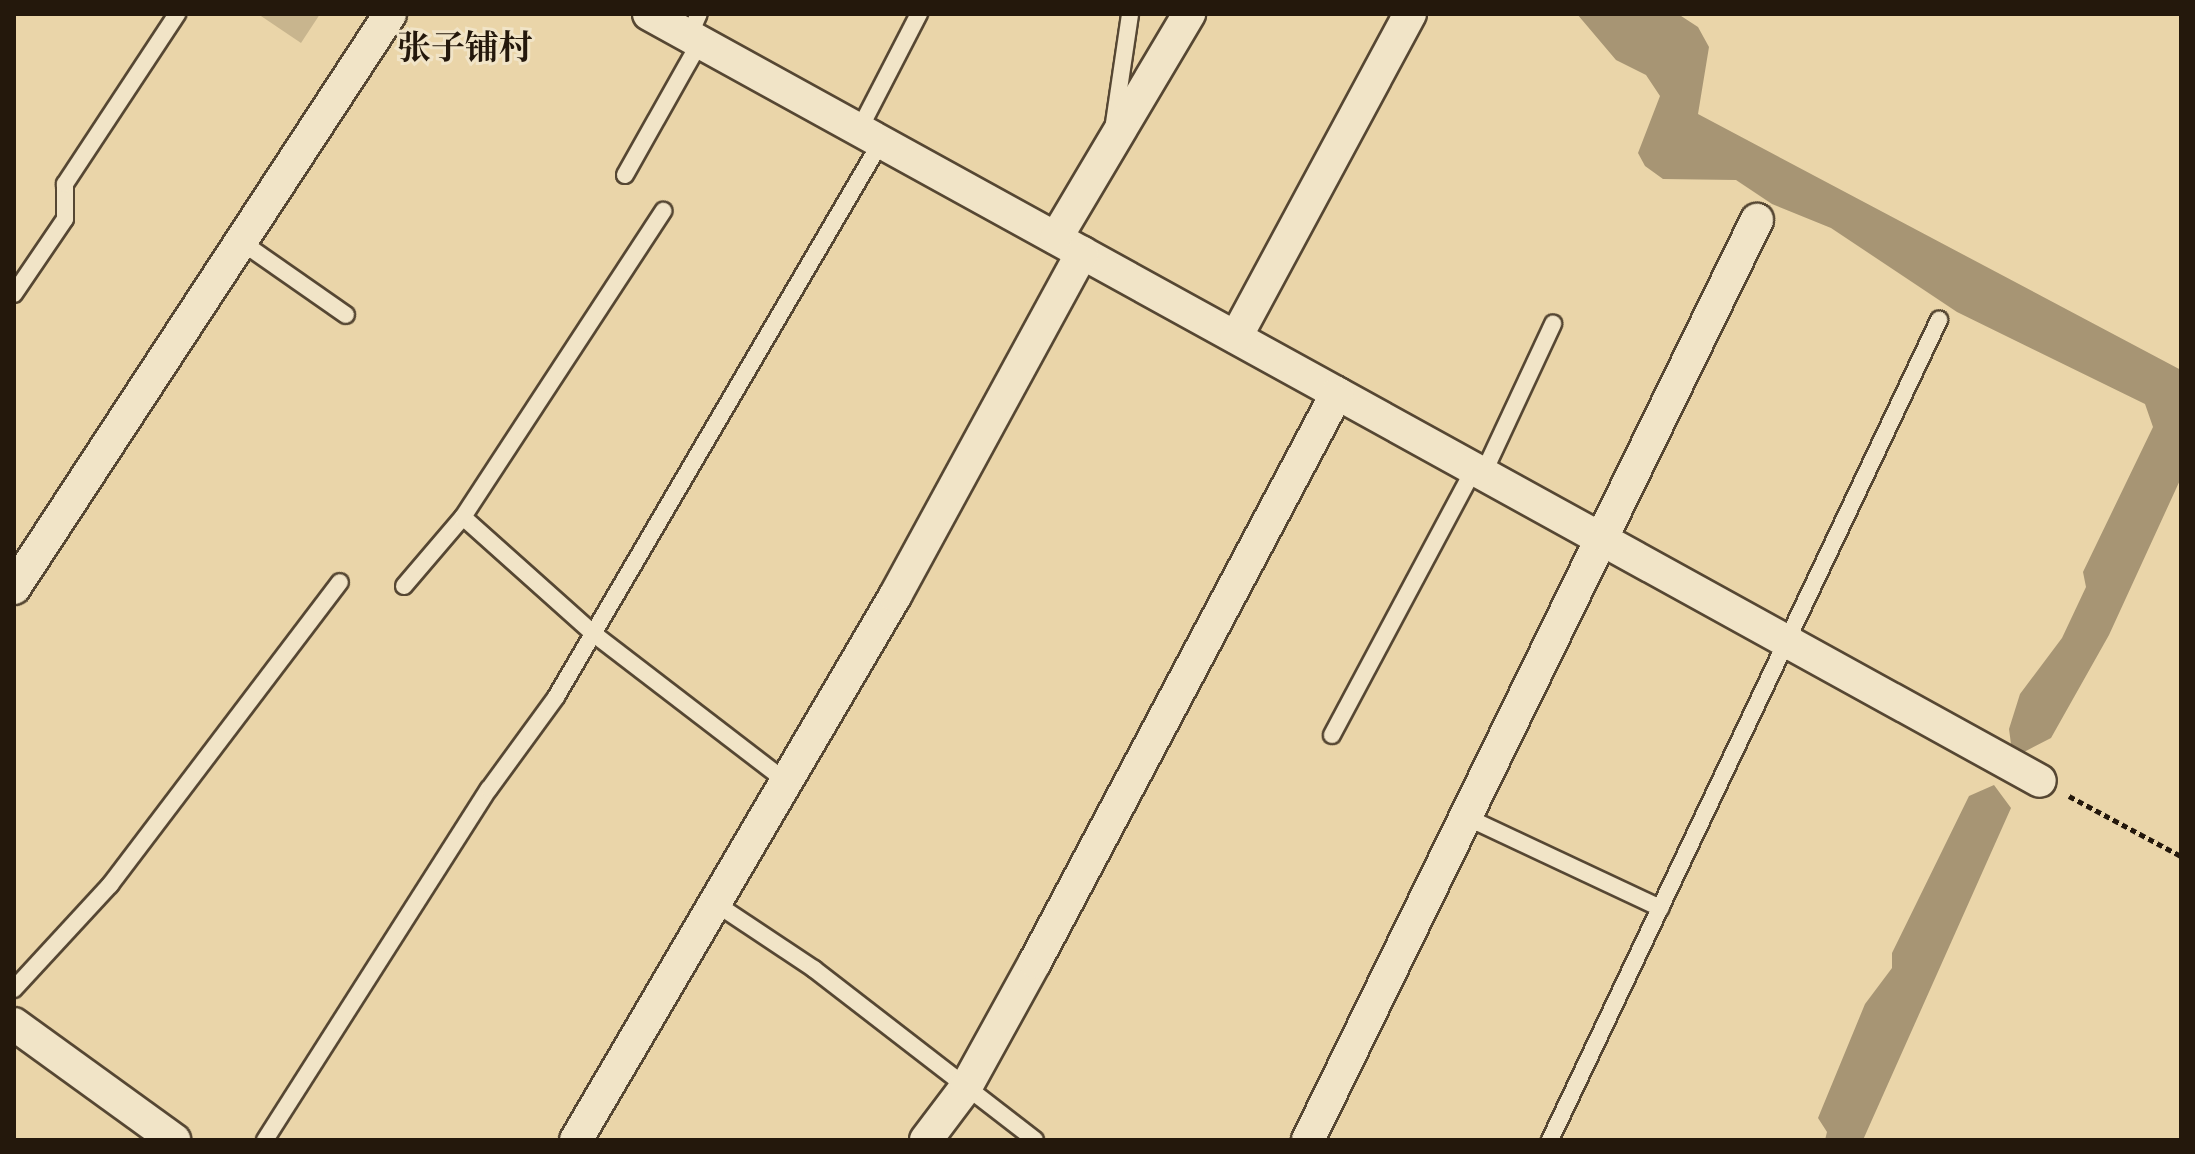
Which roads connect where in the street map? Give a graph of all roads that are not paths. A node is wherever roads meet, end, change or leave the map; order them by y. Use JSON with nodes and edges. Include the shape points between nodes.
{"nodes":[{"id":1,"x":177,"y":14,"type":"edge"},
{"id":2,"x":390,"y":14,"type":"edge"},
{"id":3,"x":649,"y":14,"type":"edge"},
{"id":4,"x":919,"y":14,"type":"edge"},
{"id":5,"x":1130,"y":14,"type":"edge"},
{"id":6,"x":1189,"y":14,"type":"edge"},
{"id":7,"x":1410,"y":14,"type":"edge"},
{"id":8,"x":696,"y":31,"type":"edge"},
{"id":9,"x":870,"y":136,"type":"junction"},
{"id":10,"x":1104,"y":163,"type":"junction"},
{"id":11,"x":625,"y":175,"type":"dead end"},
{"id":12,"x":663,"y":211,"type":"dead end"},
{"id":13,"x":1757,"y":220,"type":"dead end"},
{"id":14,"x":240,"y":241,"type":"junction"},
{"id":15,"x":1069,"y":246,"type":"junction"},
{"id":16,"x":14,"y":294,"type":"edge"},
{"id":17,"x":346,"y":315,"type":"dead end"},
{"id":18,"x":1939,"y":320,"type":"dead end"},
{"id":19,"x":1553,"y":324,"type":"dead end"},
{"id":20,"x":1236,"y":337,"type":"junction"},
{"id":21,"x":1337,"y":393,"type":"junction"},
{"id":22,"x":1478,"y":471,"type":"junction"},
{"id":23,"x":463,"y":517,"type":"junction"},
{"id":24,"x":1602,"y":539,"type":"junction"},
{"id":25,"x":340,"y":582,"type":"dead end"},
{"id":26,"x":404,"y":586,"type":"dead end"},
{"id":27,"x":14,"y":588,"type":"edge"},
{"id":28,"x":594,"y":634,"type":"junction"},
{"id":29,"x":1786,"y":641,"type":"junction"},
{"id":30,"x":1332,"y":735,"type":"dead end"},
{"id":31,"x":784,"y":780,"type":"junction"},
{"id":32,"x":2040,"y":781,"type":"road end"},
{"id":33,"x":1464,"y":816,"type":"junction"},
{"id":34,"x":715,"y":903,"type":"junction"},
{"id":35,"x":1660,"y":908,"type":"junction"},
{"id":36,"x":14,"y":989,"type":"edge"},
{"id":37,"x":14,"y":1024,"type":"edge"},
{"id":38,"x":966,"y":1087,"type":"junction"},
{"id":39,"x":174,"y":1140,"type":"edge"},
{"id":40,"x":265,"y":1140,"type":"edge"},
{"id":41,"x":576,"y":1140,"type":"edge"},
{"id":42,"x":926,"y":1140,"type":"edge"},
{"id":43,"x":1035,"y":1140,"type":"edge"},
{"id":44,"x":1308,"y":1140,"type":"edge"},
{"id":45,"x":1550,"y":1140,"type":"edge"}],
"edges":[{"from":1,"to":16,"type":"lane","via":[[65,184],[65,219]]},
{"from":2,"to":14,"type":"street"},
{"from":3,"to":8,"type":"street"},
{"from":4,"to":9,"type":"lane"},
{"from":5,"to":10,"type":"lane"},
{"from":6,"to":10,"type":"street"},
{"from":7,"to":20,"type":"street"},
{"from":8,"to":9,"type":"street"},
{"from":8,"to":11,"type":"lane"},
{"from":9,"to":15,"type":"street"},
{"from":9,"to":28,"type":"lane"},
{"from":10,"to":15,"type":"street"},
{"from":12,"to":23,"type":"lane"},
{"from":13,"to":24,"type":"street"},
{"from":14,"to":17,"type":"lane"},
{"from":14,"to":27,"type":"street"},
{"from":15,"to":20,"type":"street"},
{"from":15,"to":31,"type":"street","via":[[895,596]]},
{"from":18,"to":29,"type":"lane"},
{"from":19,"to":22,"type":"lane"},
{"from":20,"to":21,"type":"street"},
{"from":21,"to":22,"type":"street"},
{"from":21,"to":38,"type":"street"},
{"from":22,"to":24,"type":"street"},
{"from":22,"to":30,"type":"lane"},
{"from":23,"to":26,"type":"lane"},
{"from":23,"to":28,"type":"lane"},
{"from":24,"to":29,"type":"street"},
{"from":24,"to":33,"type":"street"},
{"from":25,"to":36,"type":"lane","via":[[110,885]]},
{"from":28,"to":31,"type":"lane"},
{"from":28,"to":40,"type":"lane","via":[[432,874]]},
{"from":29,"to":32,"type":"street"},
{"from":29,"to":35,"type":"lane"},
{"from":31,"to":34,"type":"street"},
{"from":33,"to":35,"type":"lane"},
{"from":33,"to":44,"type":"street"},
{"from":34,"to":38,"type":"lane","via":[[814,969]]},
{"from":34,"to":41,"type":"street"},
{"from":35,"to":45,"type":"lane"},
{"from":37,"to":39,"type":"street"},
{"from":38,"to":42,"type":"street"},
{"from":38,"to":43,"type":"lane"}]}
